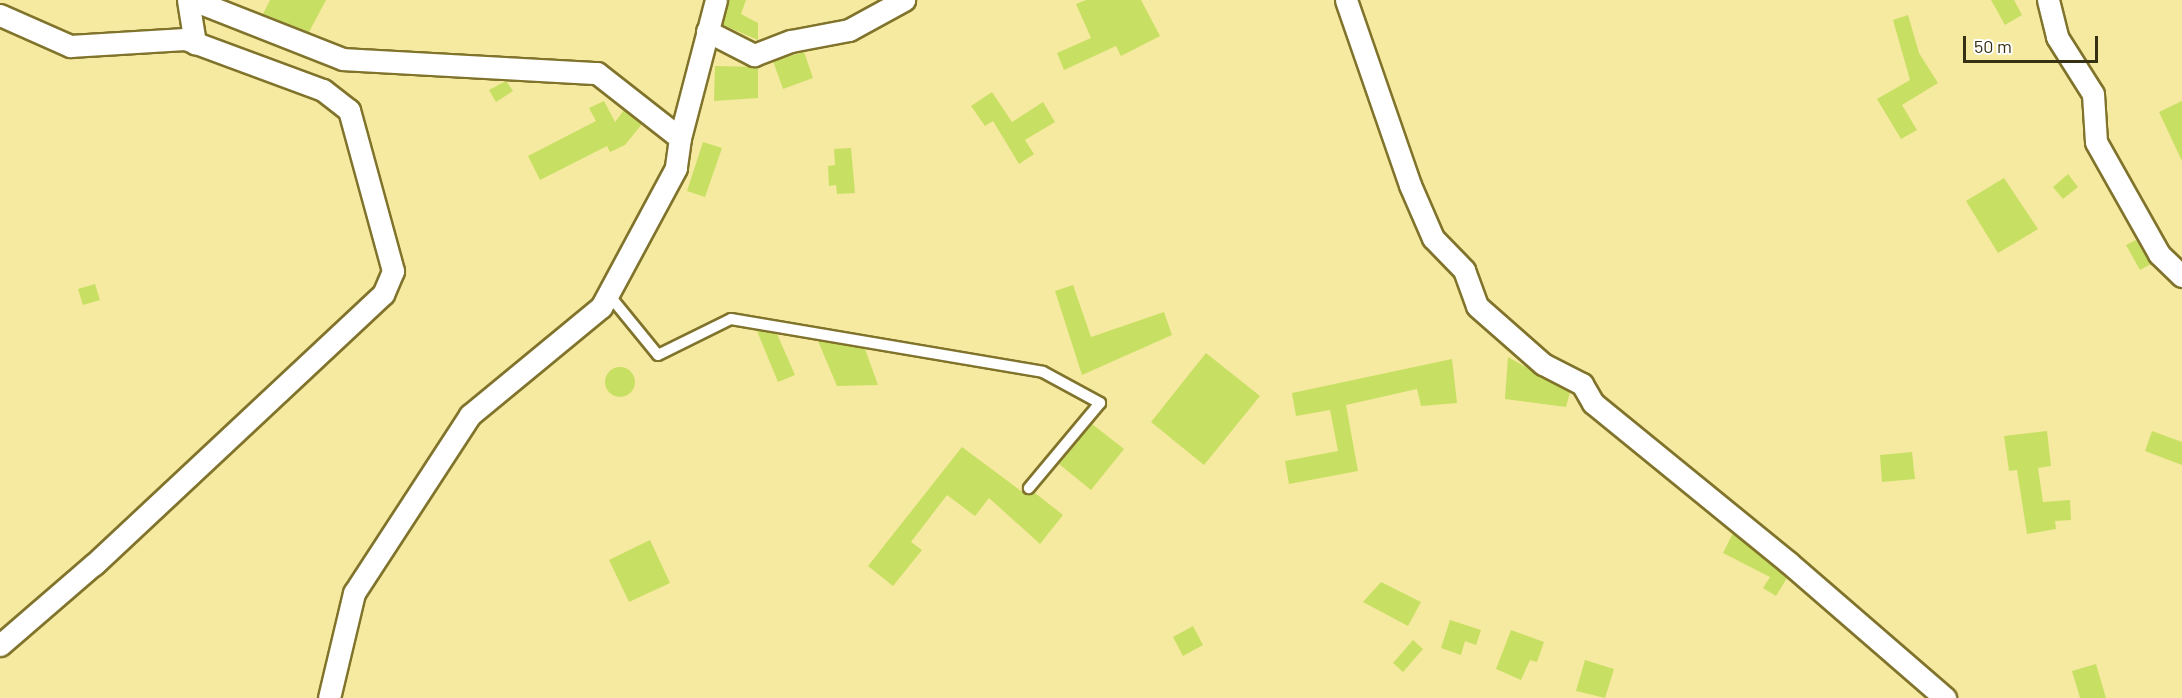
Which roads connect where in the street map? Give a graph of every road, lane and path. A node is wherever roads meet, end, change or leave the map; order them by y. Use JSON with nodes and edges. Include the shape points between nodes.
{"nodes":[{"id":1,"x":188,"y":0,"type":"edge"},
{"id":2,"x":193,"y":0,"type":"edge"},
{"id":3,"x":716,"y":0,"type":"edge"},
{"id":4,"x":904,"y":0,"type":"edge"},
{"id":5,"x":1346,"y":0,"type":"edge"},
{"id":6,"x":2048,"y":0,"type":"edge"},
{"id":7,"x":0,"y":15,"type":"edge"},
{"id":8,"x":707,"y":31,"type":"junction"},
{"id":9,"x":195,"y":43,"type":"junction"},
{"id":10,"x":680,"y":138,"type":"junction"},
{"id":11,"x":2182,"y":276,"type":"edge"},
{"id":12,"x":609,"y":295,"type":"junction"},
{"id":13,"x":1029,"y":488,"type":"dead end"},
{"id":14,"x":0,"y":645,"type":"edge"},
{"id":15,"x":329,"y":698,"type":"edge"},
{"id":16,"x":1945,"y":698,"type":"edge"}],
"edges":[{"from":1,"to":9,"type":"street"},
{"from":2,"to":10,"type":"street","via":[[343,58],[597,73]]},
{"from":3,"to":8,"type":"street"},
{"from":4,"to":8,"type":"street","via":[[849,30],[792,41],[754,55]]},
{"from":5,"to":16,"type":"street","via":[[1414,196],[1433,238],[1464,270],[1477,306],[1543,364],[1581,384],[1593,403],[1788,562]]},
{"from":6,"to":11,"type":"street","via":[[2057,37],[2093,94],[2096,142],[2159,254]]},
{"from":7,"to":9,"type":"street","via":[[70,46],[185,39]]},
{"from":8,"to":10,"type":"street"},
{"from":9,"to":14,"type":"street","via":[[323,90],[349,110],[393,271],[383,294],[94,564]]},
{"from":10,"to":12,"type":"street","via":[[676,168]]},
{"from":12,"to":13,"type":"lane","via":[[658,355],[731,318],[1043,372],[1100,403]]},
{"from":12,"to":15,"type":"street","via":[[601,307],[471,415],[354,593]]}]}
